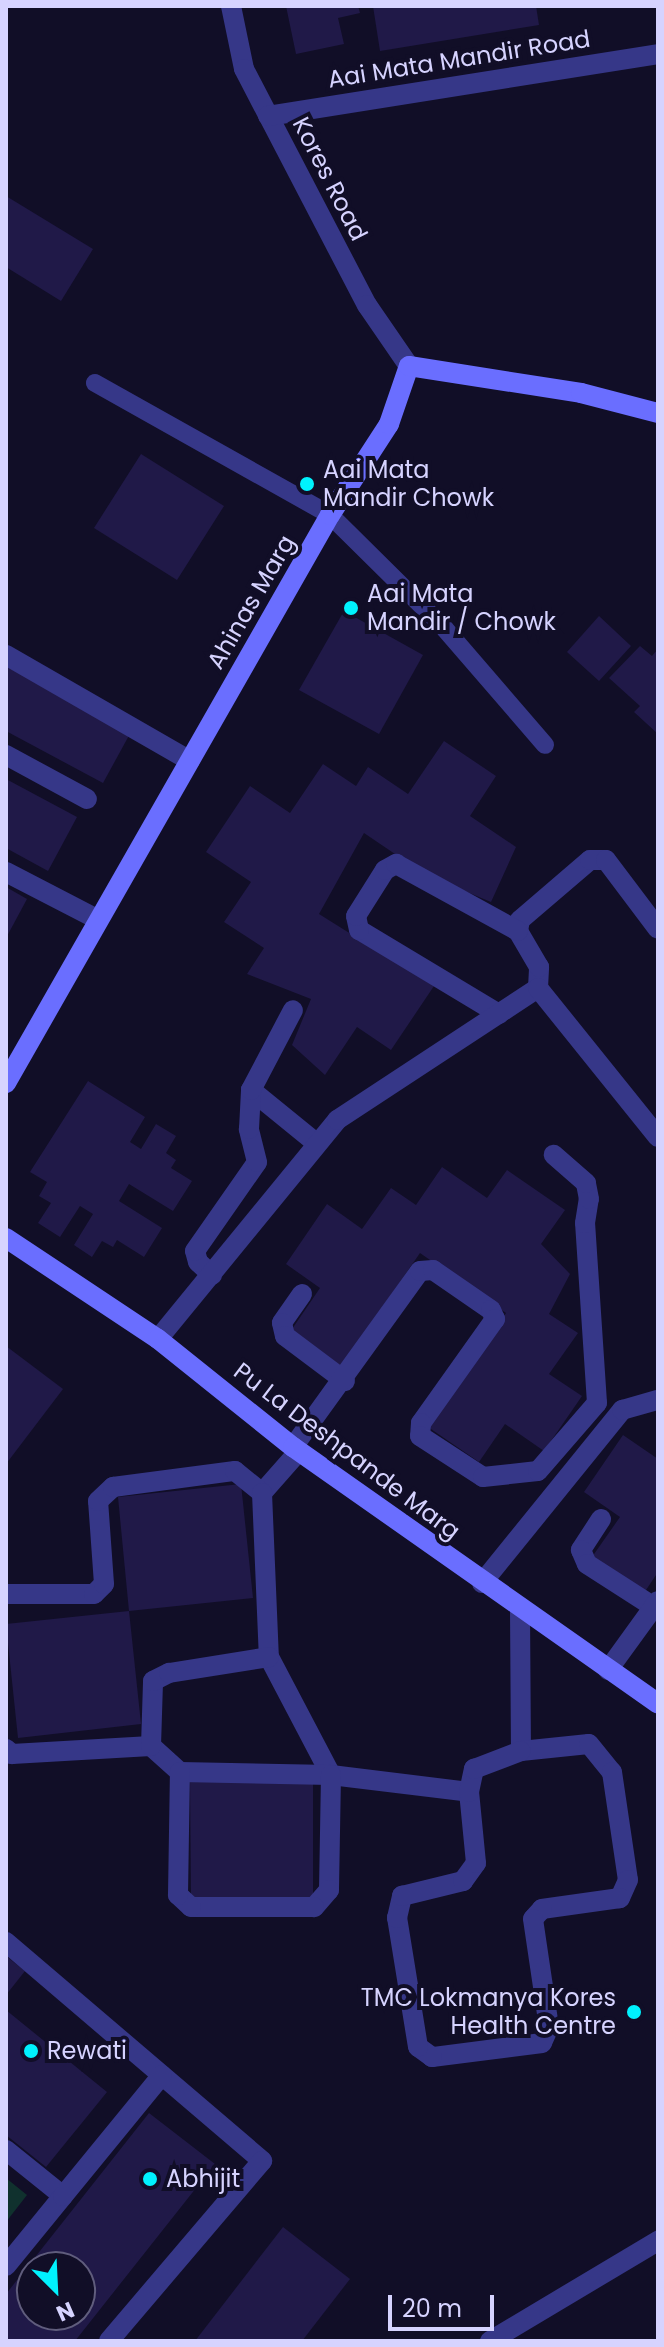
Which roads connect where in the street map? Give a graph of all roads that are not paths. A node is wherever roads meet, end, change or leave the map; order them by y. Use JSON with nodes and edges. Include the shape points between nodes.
{"nodes":[{"id":1,"x":231,"y":6,"type":"edge"},
{"id":2,"x":658,"y":54,"type":"edge"},
{"id":3,"x":268,"y":116,"type":"junction"},
{"id":4,"x":409,"y":366,"type":"junction"},
{"id":5,"x":95,"y":383,"type":"dead end"},
{"id":6,"x":658,"y":413,"type":"edge"},
{"id":7,"x":330,"y":515,"type":"junction"},
{"id":8,"x":6,"y":655,"type":"edge"},
{"id":9,"x":545,"y":745,"type":"dead end"},
{"id":10,"x":6,"y":755,"type":"edge"},
{"id":11,"x":190,"y":761,"type":"junction"},
{"id":12,"x":87,"y":799,"type":"dead end"},
{"id":13,"x":6,"y":872,"type":"edge"},
{"id":14,"x":97,"y":919,"type":"junction"},
{"id":15,"x":658,"y":929,"type":"edge"},
{"id":16,"x":518,"y":931,"type":"junction"},
{"id":17,"x":538,"y":988,"type":"junction"},
{"id":18,"x":293,"y":1010,"type":"dead end"},
{"id":19,"x":499,"y":1014,"type":"junction"},
{"id":20,"x":9,"y":1073,"type":"edge"},
{"id":21,"x":251,"y":1090,"type":"junction"},
{"id":22,"x":658,"y":1137,"type":"edge"},
{"id":23,"x":315,"y":1142,"type":"junction"},
{"id":24,"x":554,"y":1155,"type":"dead end"},
{"id":25,"x":6,"y":1238,"type":"edge"},
{"id":26,"x":212,"y":1275,"type":"junction"},
{"id":27,"x":302,"y":1294,"type":"dead end"},
{"id":28,"x":158,"y":1339,"type":"junction"},
{"id":29,"x":345,"y":1381,"type":"junction"},
{"id":30,"x":658,"y":1400,"type":"edge"},
{"id":31,"x":296,"y":1449,"type":"junction"},
{"id":32,"x":262,"y":1493,"type":"junction"},
{"id":33,"x":601,"y":1519,"type":"dead end"},
{"id":34,"x":482,"y":1583,"type":"junction"},
{"id":35,"x":6,"y":1594,"type":"edge"},
{"id":36,"x":656,"y":1604,"type":"edge"},
{"id":37,"x":520,"y":1611,"type":"junction"},
{"id":38,"x":269,"y":1657,"type":"junction"},
{"id":39,"x":608,"y":1670,"type":"junction"},
{"id":40,"x":658,"y":1704,"type":"edge"},
{"id":41,"x":151,"y":1746,"type":"junction"},
{"id":42,"x":6,"y":1749,"type":"edge"},
{"id":43,"x":521,"y":1751,"type":"junction"},
{"id":44,"x":180,"y":1772,"type":"junction"},
{"id":45,"x":331,"y":1775,"type":"junction"},
{"id":46,"x":469,"y":1792,"type":"junction"},
{"id":47,"x":6,"y":1942,"type":"edge"},
{"id":48,"x":162,"y":2075,"type":"junction"},
{"id":49,"x":6,"y":2150,"type":"edge"},
{"id":50,"x":63,"y":2196,"type":"junction"},
{"id":51,"x":658,"y":2241,"type":"edge"},
{"id":52,"x":6,"y":2266,"type":"edge"},
{"id":53,"x":109,"y":2341,"type":"edge"},
{"id":54,"x":490,"y":2341,"type":"edge"}],
"edges":[{"from":1,"to":3,"type":"street","name":"Kores Road","via":[[244,69]]},
{"from":2,"to":3,"type":"street","name":"Aai Mata Mandir Road"},
{"from":3,"to":4,"type":"street","name":"Kores Road","via":[[367,305]]},
{"from":4,"to":6,"type":"street","via":[[581,393]]},
{"from":4,"to":7,"type":"street","name":"Ahinas Marg","via":[[389,424]]},
{"from":5,"to":7,"type":"lane"},
{"from":7,"to":9,"type":"lane","via":[[445,629]]},
{"from":7,"to":11,"type":"street","name":"Ahinas Marg"},
{"from":8,"to":11,"type":"street"},
{"from":10,"to":12,"type":"street"},
{"from":11,"to":14,"type":"street","name":"Ahinas Marg"},
{"from":13,"to":14,"type":"street"},
{"from":14,"to":20,"type":"street","name":"Ahinas Marg"},
{"from":15,"to":16,"type":"street","via":[[606,860],[590,860],[520,920]]},
{"from":16,"to":17,"type":"street","via":[[539,967]]},
{"from":16,"to":19,"type":"street","via":[[396,864],[385,870],[356,916],[359,930]]},
{"from":17,"to":19,"type":"street"},
{"from":17,"to":22,"type":"street"},
{"from":18,"to":21,"type":"street"},
{"from":19,"to":23,"type":"street","via":[[337,1120]]},
{"from":21,"to":23,"type":"street"},
{"from":21,"to":26,"type":"street","via":[[249,1129],[257,1162],[195,1251]]},
{"from":23,"to":26,"type":"street"},
{"from":24,"to":29,"type":"street","via":[[586,1183],[589,1199],[585,1223],[597,1403],[538,1471],[483,1477],[420,1436],[421,1423],[495,1319],[491,1310],[433,1270],[420,1271]]},
{"from":25,"to":28,"type":"street","name":"Pu La Deshpande Marg"},
{"from":26,"to":28,"type":"street"},
{"from":27,"to":29,"type":"street","via":[[282,1323],[285,1336]]},
{"from":28,"to":31,"type":"street","name":"Pu La Deshpande Marg"},
{"from":29,"to":31,"type":"street"},
{"from":30,"to":34,"type":"street","via":[[622,1410]]},
{"from":31,"to":32,"type":"street"},
{"from":31,"to":34,"type":"street","name":"Pu La Deshpande Marg"},
{"from":32,"to":35,"type":"street","via":[[235,1471],[113,1487],[98,1501],[104,1584],[94,1594]]},
{"from":32,"to":38,"type":"street"},
{"from":33,"to":36,"type":"street","via":[[581,1550],[587,1564]]},
{"from":34,"to":37,"type":"street","name":"Pu La Deshpande Marg"},
{"from":36,"to":39,"type":"street"},
{"from":37,"to":39,"type":"street","name":"Pu La Deshpande Marg"},
{"from":37,"to":43,"type":"street"},
{"from":38,"to":41,"type":"street","via":[[169,1673],[153,1681]]},
{"from":38,"to":45,"type":"street"},
{"from":39,"to":40,"type":"street","name":"Pu La Deshpande Marg"},
{"from":41,"to":42,"type":"street","via":[[12,1754]]},
{"from":41,"to":44,"type":"street"},
{"from":43,"to":46,"type":"street","via":[[474,1769]]},
{"from":43,"to":46,"type":"street","via":[[589,1744],[612,1772],[628,1880],[620,1898],[542,1909],[533,1919],[549,2027],[542,2043],[432,2057],[418,2047],[397,1918],[402,1896],[463,1881],[476,1863]]},
{"from":44,"to":45,"type":"street"},
{"from":44,"to":45,"type":"street","via":[[178,1895],[191,1907],[314,1907],[329,1890]]},
{"from":45,"to":46,"type":"street"},
{"from":47,"to":48,"type":"street"},
{"from":48,"to":50,"type":"street"},
{"from":48,"to":53,"type":"street","via":[[262,2161]]},
{"from":49,"to":50,"type":"street"},
{"from":50,"to":52,"type":"street"},
{"from":51,"to":54,"type":"street"}]}
